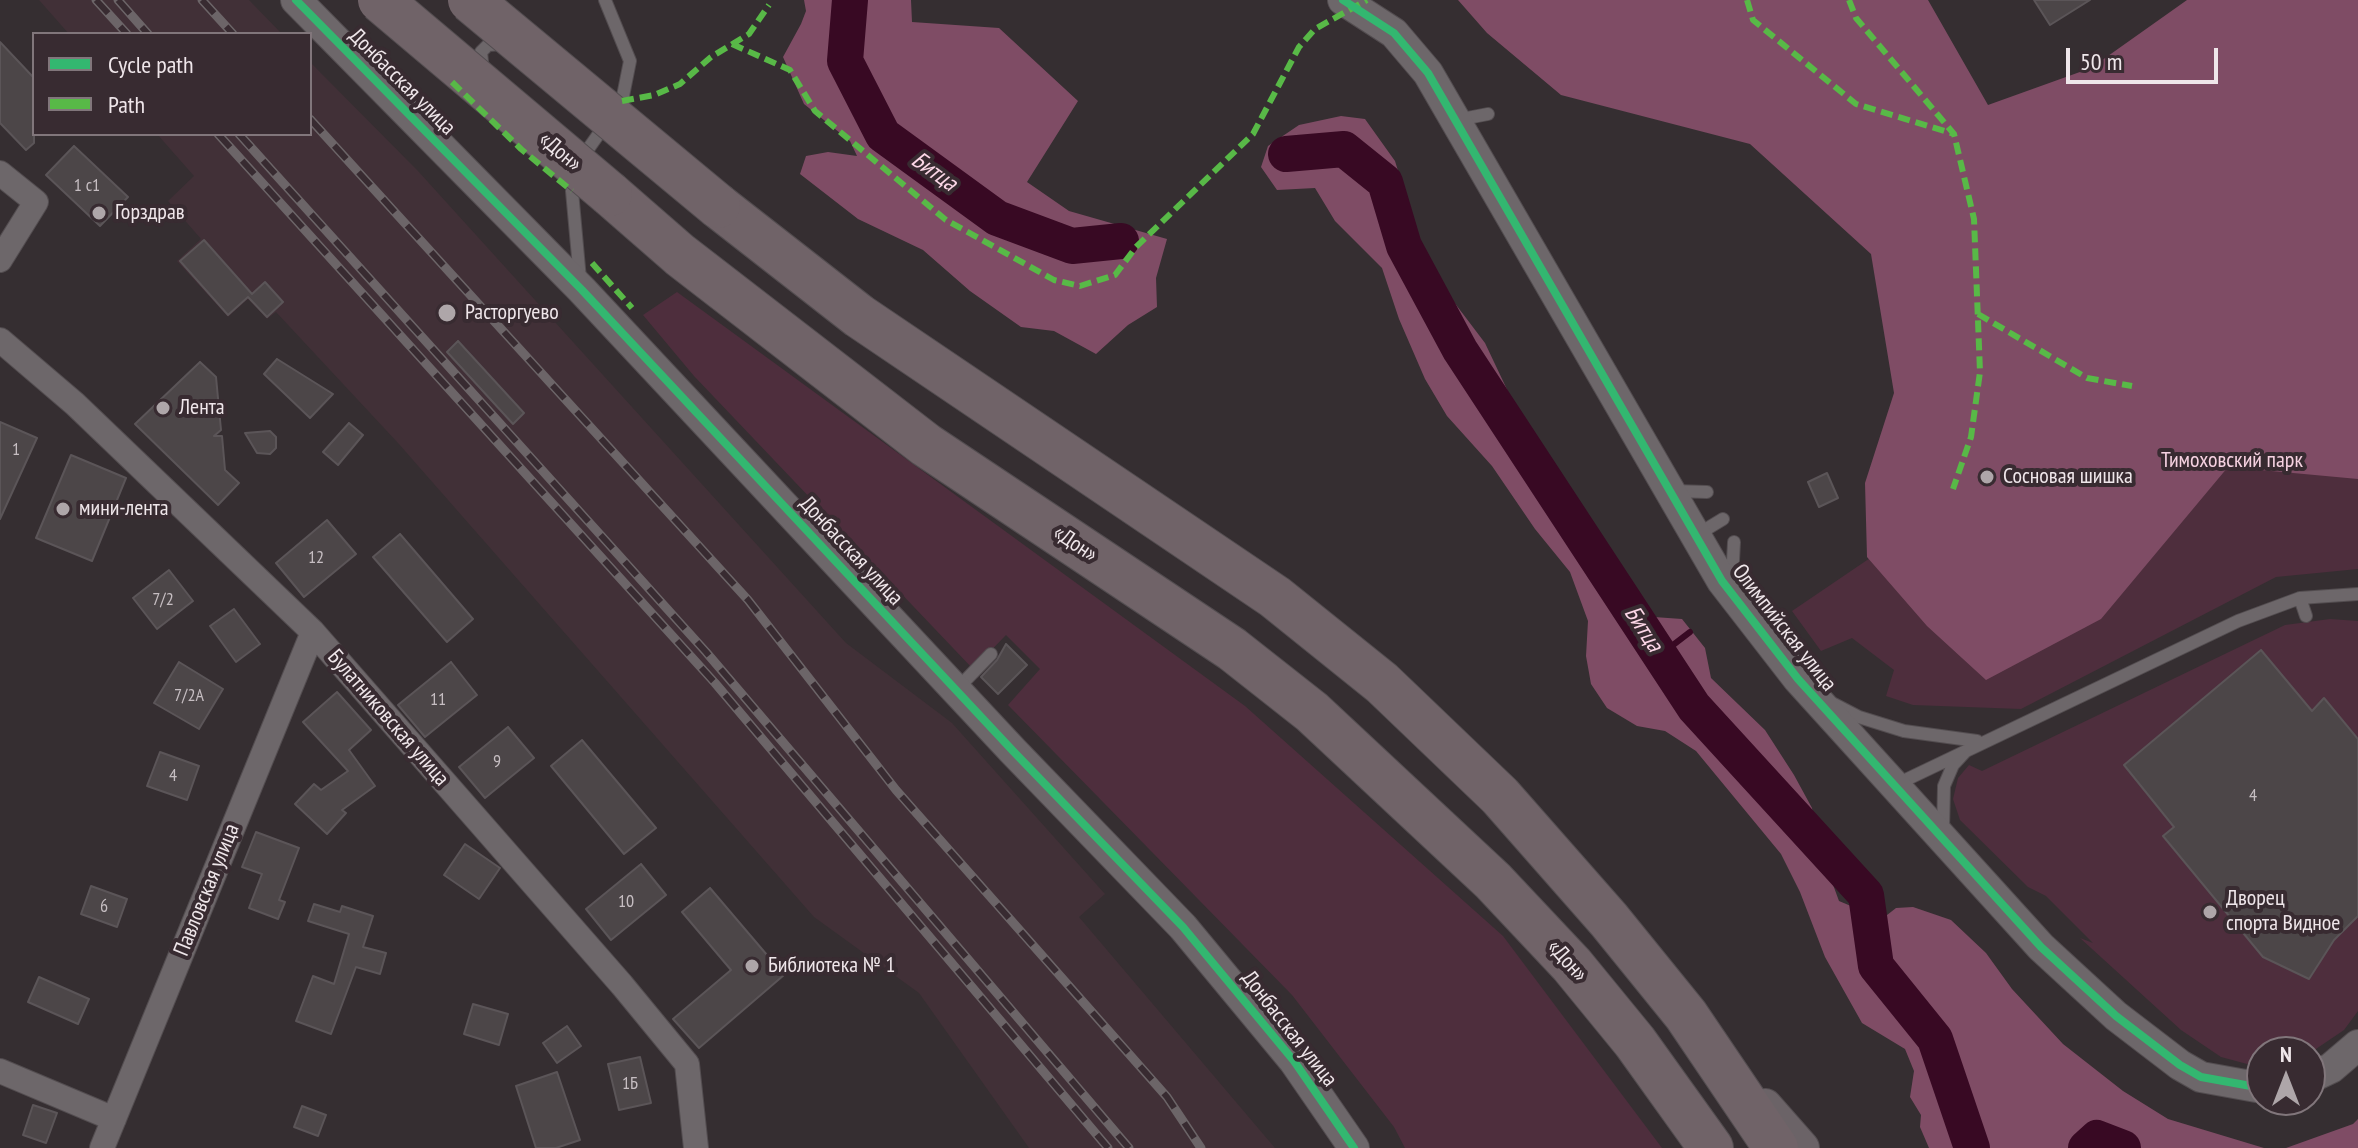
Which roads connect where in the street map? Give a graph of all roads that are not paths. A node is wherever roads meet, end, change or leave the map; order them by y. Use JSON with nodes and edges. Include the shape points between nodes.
{"nodes":[{"id":1,"x":296,"y":0,"type":"edge"},
{"id":2,"x":380,"y":0,"type":"edge"},
{"id":3,"x":470,"y":0,"type":"edge"},
{"id":4,"x":605,"y":0,"type":"edge"},
{"id":5,"x":1343,"y":0,"type":"edge"},
{"id":6,"x":1488,"y":114,"type":"dead end"},
{"id":7,"x":540,"y":116,"type":"dead end"},
{"id":8,"x":1457,"y":120,"type":"junction"},
{"id":9,"x":604,"y":124,"type":"junction"},
{"id":10,"x":575,"y":143,"type":"dead end"},
{"id":11,"x":586,"y":152,"type":"junction"},
{"id":12,"x":0,"y":173,"type":"edge"},
{"id":13,"x":0,"y":260,"type":"edge"},
{"id":14,"x":582,"y":290,"type":"junction"},
{"id":15,"x":0,"y":340,"type":"edge"},
{"id":16,"x":1669,"y":491,"type":"junction"},
{"id":17,"x":1707,"y":492,"type":"dead end"},
{"id":18,"x":1723,"y":519,"type":"dead end"},
{"id":19,"x":1695,"y":536,"type":"junction"},
{"id":20,"x":1734,"y":542,"type":"dead end"},
{"id":21,"x":1722,"y":581,"type":"junction"},
{"id":22,"x":2358,"y":594,"type":"edge"},
{"id":23,"x":2300,"y":598,"type":"junction"},
{"id":24,"x":2306,"y":616,"type":"dead end"},
{"id":25,"x":313,"y":632,"type":"junction"},
{"id":26,"x":991,"y":654,"type":"dead end"},
{"id":27,"x":956,"y":689,"type":"junction"},
{"id":28,"x":1807,"y":689,"type":"junction"},
{"id":29,"x":1981,"y":741,"type":"junction"},
{"id":30,"x":1894,"y":785,"type":"junction"},
{"id":31,"x":1948,"y":844,"type":"junction"},
{"id":32,"x":1686,"y":1015,"type":"junction"},
{"id":33,"x":2358,"y":1045,"type":"edge"},
{"id":34,"x":2326,"y":1070,"type":"edge"},
{"id":35,"x":0,"y":1071,"type":"edge"},
{"id":36,"x":2246,"y":1085,"type":"edge"},
{"id":37,"x":114,"y":1119,"type":"junction"},
{"id":38,"x":102,"y":1148,"type":"edge"},
{"id":39,"x":696,"y":1148,"type":"edge"},
{"id":40,"x":1354,"y":1148,"type":"edge"},
{"id":41,"x":1711,"y":1148,"type":"edge"},
{"id":42,"x":1776,"y":1148,"type":"edge"},
{"id":43,"x":1802,"y":1148,"type":"edge"}],
"edges":[{"from":1,"to":14,"type":"street","name":"Донбасская улица"},
{"from":2,"to":41,"type":"highway","name":"«Дон»","bridge":true,"via":[[680,255],[926,445],[1232,649],[1312,712],[1493,881],[1572,965]]},
{"from":3,"to":32,"type":"highway","bridge":true,"via":[[718,206],[884,333],[1275,597],[1382,683],[1500,796]]},
{"from":4,"to":9,"type":"lane","via":[[630,61],[622,101]]},
{"from":5,"to":8,"type":"street","name":"Олимпийская улица","via":[[1412,52]]},
{"from":6,"to":8,"type":"lane"},
{"from":7,"to":9,"type":"lane","via":[[483,72],[480,58],[488,45],[507,44]]},
{"from":8,"to":16,"type":"street","name":"Олимпийская улица"},
{"from":9,"to":11,"type":"lane"},
{"from":10,"to":11,"type":"lane"},
{"from":11,"to":14,"type":"lane","via":[[572,191]]},
{"from":12,"to":13,"type":"street","via":[[36,202]]},
{"from":14,"to":27,"type":"street","name":"Донбасская улица"},
{"from":15,"to":25,"type":"street","name":"Булатниковская улица","via":[[75,404]]},
{"from":16,"to":17,"type":"lane"},
{"from":16,"to":19,"type":"street","name":"Олимпийская улица"},
{"from":18,"to":19,"type":"lane"},
{"from":19,"to":21,"type":"street","name":"Олимпийская улица"},
{"from":20,"to":21,"type":"lane","via":[[1733,561]]},
{"from":21,"to":28,"type":"street","name":"Олимпийская улица"},
{"from":22,"to":23,"type":"lane"},
{"from":23,"to":24,"type":"lane"},
{"from":23,"to":29,"type":"lane","via":[[2238,621]]},
{"from":25,"to":37,"type":"street","name":"Павловская улица"},
{"from":25,"to":39,"type":"street","name":"Булатниковская улица","via":[[687,1064]]},
{"from":26,"to":27,"type":"lane"},
{"from":27,"to":40,"type":"street","name":"Донбасская улица","via":[[1183,927],[1294,1061]]},
{"from":28,"to":29,"type":"lane","via":[[1859,717],[1919,734]]},
{"from":28,"to":30,"type":"street","name":"Олимпийская улица"},
{"from":29,"to":30,"type":"lane"},
{"from":29,"to":31,"type":"lane","via":[[1953,765],[1944,786],[1942,820]]},
{"from":30,"to":31,"type":"street","name":"Олимпийская улица"},
{"from":31,"to":36,"type":"street","name":"Олимпийская улица","via":[[2041,947],[2157,1049],[2201,1077]]},
{"from":32,"to":42,"type":"highway"},
{"from":32,"to":43,"type":"main road"},
{"from":33,"to":34,"type":"street"},
{"from":35,"to":37,"type":"street"},
{"from":37,"to":38,"type":"street","name":"Павловская улица"}]}
